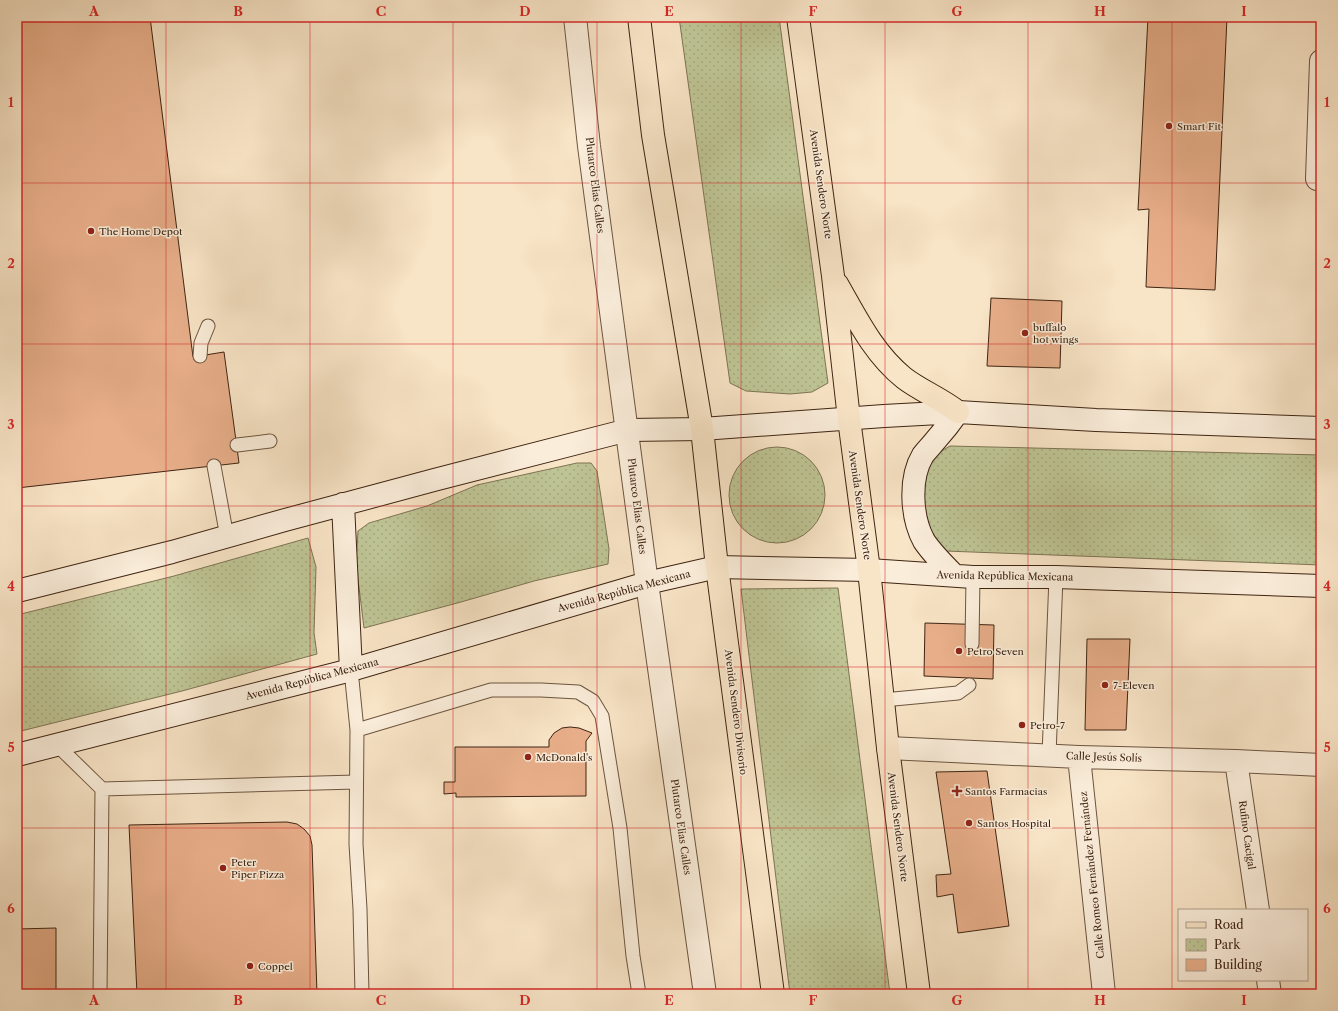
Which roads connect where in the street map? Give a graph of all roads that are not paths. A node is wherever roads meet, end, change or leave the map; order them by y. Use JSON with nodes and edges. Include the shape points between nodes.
{"nodes":[{"id":1,"x":575,"y":17,"type":"edge"},
{"id":2,"x":638,"y":17,"type":"edge"},
{"id":3,"x":798,"y":17,"type":"edge"},
{"id":4,"x":1321,"y":62,"type":"edge"},
{"id":5,"x":1317,"y":179,"type":"dead end"},
{"id":6,"x":833,"y":276,"type":"junction"},
{"id":7,"x":208,"y":326,"type":"dead end"},
{"id":8,"x":200,"y":356,"type":"dead end"},
{"id":9,"x":958,"y":412,"type":"junction"},
{"id":10,"x":848,"y":419,"type":"junction"},
{"id":11,"x":1321,"y":428,"type":"edge"},
{"id":12,"x":702,"y":429,"type":"junction"},
{"id":13,"x":628,"y":430,"type":"junction"},
{"id":14,"x":270,"y":441,"type":"dead end"},
{"id":15,"x":237,"y":445,"type":"dead end"},
{"id":16,"x":214,"y":466,"type":"dead end"},
{"id":17,"x":343,"y":504,"type":"junction"},
{"id":18,"x":227,"y":537,"type":"junction"},
{"id":19,"x":716,"y":567,"type":"junction"},
{"id":20,"x":869,"y":570,"type":"junction"},
{"id":21,"x":964,"y":576,"type":"junction"},
{"id":22,"x":1056,"y":577,"type":"junction"},
{"id":23,"x":647,"y":582,"type":"junction"},
{"id":24,"x":1321,"y":586,"type":"edge"},
{"id":25,"x":17,"y":591,"type":"edge"},
{"id":26,"x":972,"y":644,"type":"dead end"},
{"id":27,"x":350,"y":670,"type":"junction"},
{"id":28,"x":969,"y":685,"type":"dead end"},
{"id":29,"x":883,"y":700,"type":"junction"},
{"id":30,"x":357,"y":730,"type":"junction"},
{"id":31,"x":57,"y":745,"type":"junction"},
{"id":32,"x":888,"y":748,"type":"junction"},
{"id":33,"x":17,"y":755,"type":"edge"},
{"id":34,"x":1049,"y":755,"type":"junction"},
{"id":35,"x":1079,"y":756,"type":"junction"},
{"id":36,"x":1236,"y":761,"type":"junction"},
{"id":37,"x":1321,"y":765,"type":"edge"},
{"id":38,"x":356,"y":782,"type":"junction"},
{"id":39,"x":102,"y":789,"type":"junction"},
{"id":40,"x":1258,"y":909,"type":"edge"},
{"id":41,"x":1268,"y":981,"type":"edge"},
{"id":42,"x":100,"y":994,"type":"edge"},
{"id":43,"x":362,"y":994,"type":"edge"},
{"id":44,"x":639,"y":994,"type":"edge"},
{"id":45,"x":705,"y":994,"type":"edge"},
{"id":46,"x":773,"y":994,"type":"edge"},
{"id":47,"x":920,"y":994,"type":"edge"},
{"id":48,"x":1104,"y":994,"type":"edge"},
{"id":49,"x":1270,"y":994,"type":"edge"}],
"edges":[{"from":1,"to":13,"type":"main road","name":"Plutarco Elias Calles","via":[[589,146]]},
{"from":2,"to":12,"type":"main road","via":[[653,135]]},
{"from":3,"to":6,"type":"main road","name":"Avenida Sendero Norte"},
{"from":4,"to":5,"type":"main road"},
{"from":6,"to":9,"type":"main road","via":[[874,346],[892,368]]},
{"from":6,"to":10,"type":"main road","name":"Avenida Sendero Norte"},
{"from":7,"to":8,"type":"lane","via":[[201,343]]},
{"from":9,"to":10,"type":"main road"},
{"from":9,"to":11,"type":"main road"},
{"from":9,"to":21,"type":"main road","via":[[924,454],[916,469],[913,488],[914,508],[924,540],[939,560]]},
{"from":10,"to":12,"type":"main road"},
{"from":10,"to":20,"type":"main road","name":"Avenida Sendero Norte"},
{"from":12,"to":13,"type":"main road"},
{"from":12,"to":19,"type":"main road","name":"Avenida Sendero Divisorio"},
{"from":13,"to":17,"type":"main road"},
{"from":13,"to":23,"type":"main road","name":"Plutarco Elias Calles"},
{"from":14,"to":15,"type":"lane"},
{"from":16,"to":18,"type":"lane"},
{"from":17,"to":18,"type":"main road"},
{"from":17,"to":27,"type":"main road"},
{"from":18,"to":25,"type":"main road"},
{"from":19,"to":20,"type":"main road","name":"Avenida República Mexicana"},
{"from":19,"to":23,"type":"main road","name":"Avenida República Mexicana"},
{"from":19,"to":46,"type":"main road","name":"Avenida Sendero Divisorio"},
{"from":20,"to":21,"type":"main road","name":"Avenida República Mexicana"},
{"from":20,"to":29,"type":"main road","name":"Avenida Sendero Norte"},
{"from":21,"to":22,"type":"main road","name":"Avenida República Mexicana"},
{"from":21,"to":26,"type":"lane"},
{"from":22,"to":24,"type":"main road","name":"Avenida República Mexicana"},
{"from":22,"to":34,"type":"lane"},
{"from":23,"to":27,"type":"main road","name":"Avenida República Mexicana"},
{"from":23,"to":45,"type":"main road","name":"Plutarco Elias Calles"},
{"from":27,"to":30,"type":"lane"},
{"from":27,"to":31,"type":"main road","name":"Avenida República Mexicana"},
{"from":28,"to":29,"type":"lane","via":[[958,693]]},
{"from":29,"to":32,"type":"main road","name":"Avenida Sendero Norte"},
{"from":30,"to":38,"type":"lane"},
{"from":30,"to":44,"type":"lane","via":[[491,690],[578,692],[593,701],[602,716],[620,828]]},
{"from":31,"to":33,"type":"main road","name":"Avenida República Mexicana"},
{"from":31,"to":39,"type":"lane"},
{"from":32,"to":34,"type":"main road","name":"Calle Jesús Solís"},
{"from":32,"to":47,"type":"main road","name":"Avenida Sendero Norte"},
{"from":34,"to":35,"type":"main road","name":"Calle Jesús Solís"},
{"from":35,"to":36,"type":"main road","name":"Calle Jesús Solís"},
{"from":35,"to":48,"type":"main road","name":"Calle Romeo Fernández Fernández"},
{"from":36,"to":37,"type":"main road","name":"Calle Jesús Solís"},
{"from":36,"to":40,"type":"main road","name":"Rufino Cacigal"},
{"from":38,"to":39,"type":"lane"},
{"from":38,"to":43,"type":"lane"},
{"from":39,"to":42,"type":"lane"},
{"from":41,"to":49,"type":"main road"}]}
